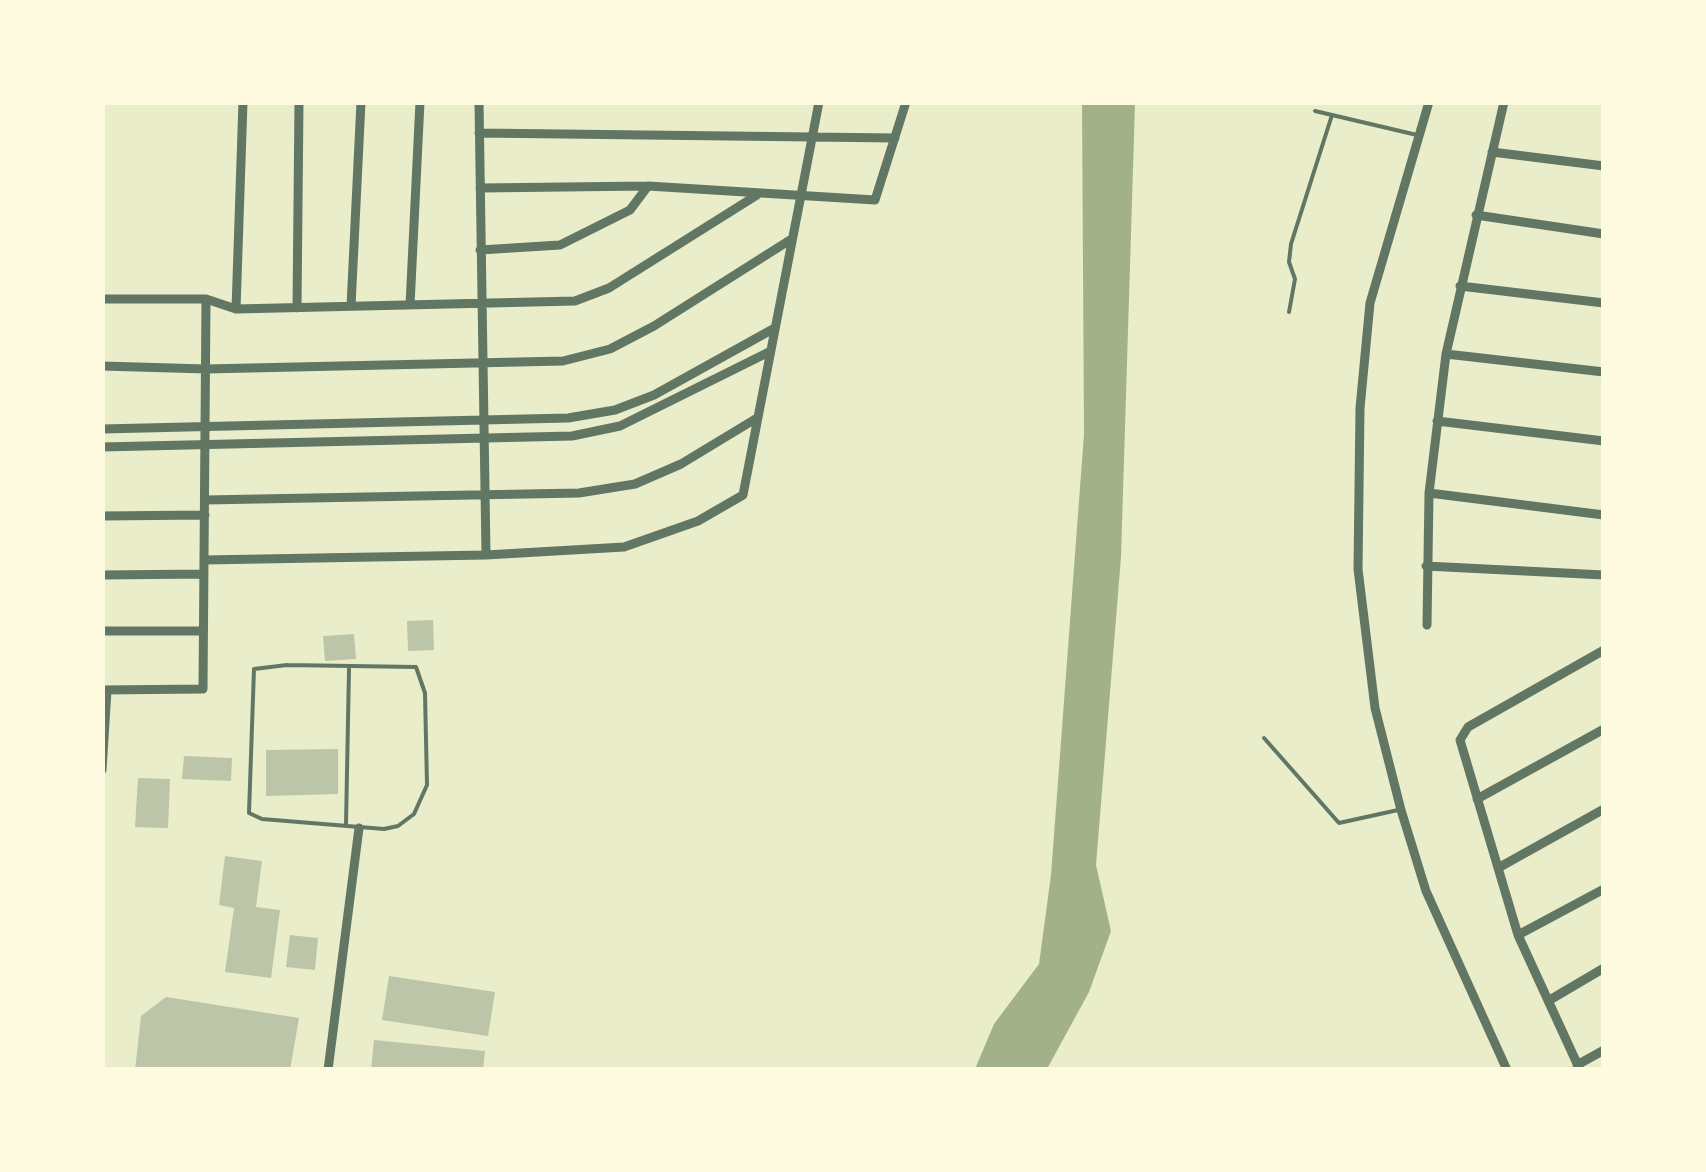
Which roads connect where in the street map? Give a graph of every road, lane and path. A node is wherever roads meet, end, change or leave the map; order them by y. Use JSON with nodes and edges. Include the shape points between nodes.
{"nodes":[{"id":1,"x":243,"y":102,"type":"edge"},
{"id":2,"x":299,"y":102,"type":"edge"},
{"id":3,"x":361,"y":102,"type":"edge"},
{"id":4,"x":420,"y":102,"type":"edge"},
{"id":5,"x":478,"y":102,"type":"edge"},
{"id":6,"x":819,"y":102,"type":"edge"},
{"id":7,"x":906,"y":102,"type":"edge"},
{"id":8,"x":1429,"y":102,"type":"edge"},
{"id":9,"x":1504,"y":102,"type":"edge"},
{"id":10,"x":1315,"y":111,"type":"dead end"},
{"id":11,"x":1332,"y":115,"type":"junction"},
{"id":12,"x":479,"y":133,"type":"junction"},
{"id":13,"x":1418,"y":136,"type":"junction"},
{"id":14,"x":813,"y":137,"type":"junction"},
{"id":15,"x":895,"y":138,"type":"junction"},
{"id":16,"x":1492,"y":152,"type":"junction"},
{"id":17,"x":1604,"y":166,"type":"edge"},
{"id":18,"x":648,"y":186,"type":"junction"},
{"id":19,"x":480,"y":188,"type":"junction"},
{"id":20,"x":758,"y":195,"type":"junction"},
{"id":21,"x":802,"y":197,"type":"junction"},
{"id":22,"x":1476,"y":214,"type":"junction"},
{"id":23,"x":1604,"y":234,"type":"edge"},
{"id":24,"x":790,"y":240,"type":"junction"},
{"id":25,"x":480,"y":250,"type":"junction"},
{"id":26,"x":1460,"y":286,"type":"junction"},
{"id":27,"x":102,"y":299,"type":"edge"},
{"id":28,"x":206,"y":299,"type":"junction"},
{"id":29,"x":481,"y":303,"type":"junction"},
{"id":30,"x":1604,"y":304,"type":"edge"},
{"id":31,"x":410,"y":305,"type":"junction"},
{"id":32,"x":351,"y":306,"type":"junction"},
{"id":33,"x":297,"y":308,"type":"junction"},
{"id":34,"x":236,"y":309,"type":"junction"},
{"id":35,"x":1288,"y":312,"type":"dead end"},
{"id":36,"x":773,"y":329,"type":"junction"},
{"id":37,"x":769,"y":352,"type":"junction"},
{"id":38,"x":1446,"y":354,"type":"junction"},
{"id":39,"x":482,"y":363,"type":"junction"},
{"id":40,"x":102,"y":366,"type":"edge"},
{"id":41,"x":206,"y":369,"type":"junction"},
{"id":42,"x":1604,"y":372,"type":"edge"},
{"id":43,"x":757,"y":418,"type":"junction"},
{"id":44,"x":482,"y":421,"type":"junction"},
{"id":45,"x":1437,"y":421,"type":"junction"},
{"id":46,"x":206,"y":427,"type":"junction"},
{"id":47,"x":102,"y":429,"type":"edge"},
{"id":48,"x":483,"y":438,"type":"junction"},
{"id":49,"x":1604,"y":442,"type":"edge"},
{"id":50,"x":206,"y":445,"type":"junction"},
{"id":51,"x":102,"y":447,"type":"edge"},
{"id":52,"x":1429,"y":493,"type":"junction"},
{"id":53,"x":484,"y":496,"type":"junction"},
{"id":54,"x":205,"y":500,"type":"junction"},
{"id":55,"x":204,"y":515,"type":"junction"},
{"id":56,"x":1604,"y":515,"type":"edge"},
{"id":57,"x":102,"y":516,"type":"edge"},
{"id":58,"x":486,"y":555,"type":"junction"},
{"id":59,"x":204,"y":560,"type":"junction"},
{"id":60,"x":1426,"y":566,"type":"junction"},
{"id":61,"x":204,"y":574,"type":"junction"},
{"id":62,"x":1604,"y":575,"type":"edge"},
{"id":63,"x":102,"y":576,"type":"edge"},
{"id":64,"x":1427,"y":625,"type":"dead end"},
{"id":65,"x":203,"y":630,"type":"junction"},
{"id":66,"x":102,"y":631,"type":"edge"},
{"id":67,"x":1604,"y":650,"type":"edge"},
{"id":68,"x":349,"y":668,"type":"junction"},
{"id":69,"x":105,"y":690,"type":"edge"},
{"id":70,"x":1604,"y":729,"type":"edge"},
{"id":71,"x":1264,"y":738,"type":"dead end"},
{"id":72,"x":102,"y":770,"type":"edge"},
{"id":73,"x":1478,"y":799,"type":"junction"},
{"id":74,"x":1604,"y":809,"type":"edge"},
{"id":75,"x":1402,"y":810,"type":"junction"},
{"id":76,"x":346,"y":824,"type":"junction"},
{"id":77,"x":359,"y":828,"type":"junction"},
{"id":78,"x":1498,"y":868,"type":"junction"},
{"id":79,"x":1604,"y":888,"type":"edge"},
{"id":80,"x":1518,"y":935,"type":"junction"},
{"id":81,"x":1604,"y":968,"type":"edge"},
{"id":82,"x":1548,"y":1001,"type":"junction"},
{"id":83,"x":1604,"y":1050,"type":"edge"},
{"id":84,"x":1578,"y":1067,"type":"edge"},
{"id":85,"x":328,"y":1070,"type":"edge"},
{"id":86,"x":1507,"y":1070,"type":"edge"}],
"edges":[{"from":1,"to":34,"type":"street"},
{"from":2,"to":33,"type":"street"},
{"from":3,"to":32,"type":"street"},
{"from":4,"to":31,"type":"street"},
{"from":5,"to":12,"type":"street"},
{"from":6,"to":14,"type":"street"},
{"from":7,"to":15,"type":"street"},
{"from":8,"to":13,"type":"street"},
{"from":9,"to":16,"type":"street"},
{"from":10,"to":11,"type":"lane"},
{"from":11,"to":13,"type":"lane"},
{"from":11,"to":35,"type":"lane","via":[[1291,244]]},
{"from":12,"to":14,"type":"street"},
{"from":12,"to":19,"type":"street"},
{"from":13,"to":75,"type":"street","via":[[1370,303],[1360,408],[1358,568],[1375,708]]},
{"from":14,"to":15,"type":"street"},
{"from":14,"to":21,"type":"street"},
{"from":15,"to":21,"type":"street","via":[[875,200]]},
{"from":16,"to":17,"type":"street"},
{"from":16,"to":22,"type":"street"},
{"from":18,"to":19,"type":"street"},
{"from":18,"to":20,"type":"street"},
{"from":18,"to":25,"type":"street","via":[[630,210],[560,245]]},
{"from":19,"to":25,"type":"street"},
{"from":20,"to":21,"type":"street"},
{"from":20,"to":29,"type":"street","via":[[608,288],[575,301]]},
{"from":21,"to":24,"type":"street"},
{"from":22,"to":23,"type":"street"},
{"from":22,"to":26,"type":"street"},
{"from":24,"to":36,"type":"street"},
{"from":24,"to":39,"type":"street","via":[[610,349],[563,361]]},
{"from":25,"to":29,"type":"street"},
{"from":26,"to":30,"type":"street"},
{"from":26,"to":38,"type":"street"},
{"from":27,"to":28,"type":"street"},
{"from":28,"to":34,"type":"street"},
{"from":28,"to":41,"type":"street"},
{"from":29,"to":31,"type":"street"},
{"from":29,"to":39,"type":"street"},
{"from":31,"to":32,"type":"street"},
{"from":32,"to":33,"type":"street"},
{"from":33,"to":34,"type":"street"},
{"from":36,"to":37,"type":"street"},
{"from":36,"to":44,"type":"street","via":[[615,410]]},
{"from":37,"to":43,"type":"street"},
{"from":37,"to":48,"type":"street","via":[[620,426],[572,436]]},
{"from":38,"to":42,"type":"street"},
{"from":38,"to":45,"type":"street"},
{"from":39,"to":41,"type":"street"},
{"from":39,"to":44,"type":"street"},
{"from":40,"to":41,"type":"street"},
{"from":41,"to":46,"type":"street"},
{"from":43,"to":53,"type":"street","via":[[634,484]]},
{"from":43,"to":58,"type":"street","via":[[742,495],[698,522],[624,546]]},
{"from":44,"to":46,"type":"street"},
{"from":44,"to":48,"type":"street"},
{"from":45,"to":49,"type":"street"},
{"from":45,"to":52,"type":"street"},
{"from":46,"to":47,"type":"street"},
{"from":46,"to":50,"type":"street"},
{"from":48,"to":50,"type":"street"},
{"from":48,"to":53,"type":"street"},
{"from":50,"to":51,"type":"street"},
{"from":50,"to":54,"type":"street"},
{"from":52,"to":56,"type":"street"},
{"from":52,"to":60,"type":"street"},
{"from":53,"to":54,"type":"street"},
{"from":53,"to":58,"type":"street"},
{"from":54,"to":55,"type":"street"},
{"from":55,"to":57,"type":"street"},
{"from":55,"to":59,"type":"street"},
{"from":58,"to":59,"type":"street"},
{"from":59,"to":61,"type":"street"},
{"from":60,"to":62,"type":"street"},
{"from":60,"to":64,"type":"street"},
{"from":61,"to":63,"type":"street"},
{"from":61,"to":65,"type":"street"},
{"from":65,"to":66,"type":"street"},
{"from":65,"to":69,"type":"street","via":[[202,689]]},
{"from":67,"to":73,"type":"street","via":[[1462,734]]},
{"from":68,"to":76,"type":"lane"},
{"from":68,"to":76,"type":"lane","via":[[254,669],[248,813]]},
{"from":68,"to":77,"type":"lane","via":[[416,667],[425,693],[427,784],[414,814],[398,826]]},
{"from":69,"to":72,"type":"street"},
{"from":70,"to":73,"type":"street"},
{"from":71,"to":75,"type":"lane","via":[[1339,823]]},
{"from":73,"to":78,"type":"street"},
{"from":74,"to":78,"type":"street"},
{"from":75,"to":86,"type":"street","via":[[1426,890]]},
{"from":76,"to":77,"type":"lane"},
{"from":77,"to":85,"type":"street"},
{"from":78,"to":80,"type":"street"},
{"from":79,"to":80,"type":"street"},
{"from":80,"to":82,"type":"street"},
{"from":81,"to":82,"type":"street"},
{"from":82,"to":84,"type":"street"},
{"from":83,"to":84,"type":"street"}]}
